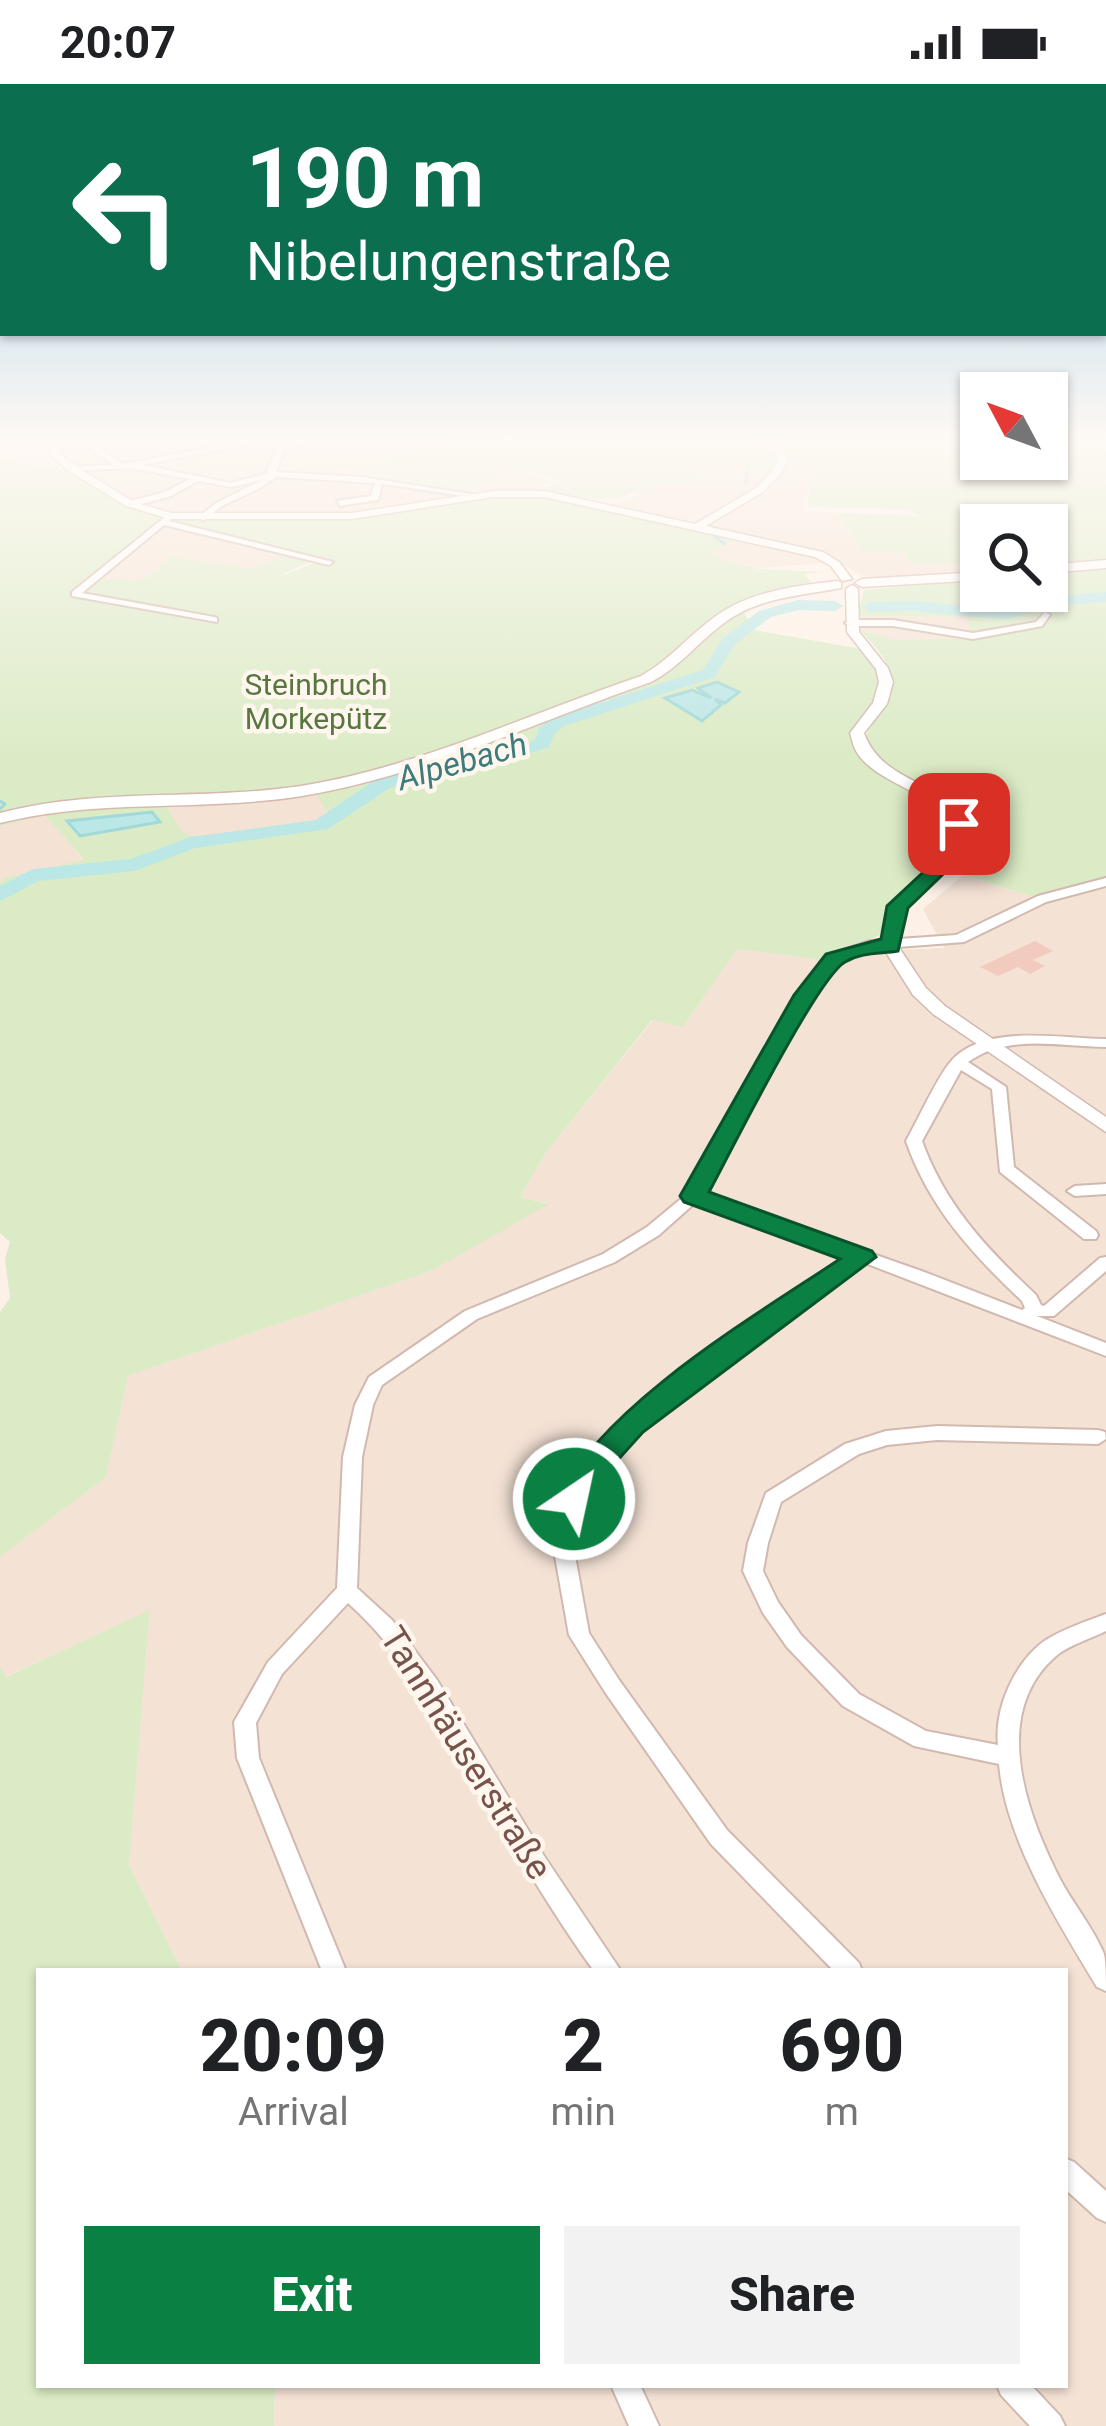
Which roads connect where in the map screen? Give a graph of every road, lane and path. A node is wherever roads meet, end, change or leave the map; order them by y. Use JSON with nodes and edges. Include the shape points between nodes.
{"nodes":[{"id":1,"x":130,"y":549,"type":"edge"},
{"id":2,"x":281,"y":549,"type":"edge"},
{"id":3,"x":797,"y":549,"type":"edge"},
{"id":4,"x":329,"y":562,"type":"dead end"},
{"id":5,"x":1106,"y":564,"type":"edge"},
{"id":6,"x":1068,"y":567,"type":"edge"},
{"id":7,"x":960,"y":577,"type":"edge"},
{"id":8,"x":849,"y":584,"type":"junction"},
{"id":9,"x":1045,"y":615,"type":"dead end"},
{"id":10,"x":214,"y":620,"type":"dead end"},
{"id":11,"x":850,"y":623,"type":"junction"},
{"id":12,"x":0,"y":818,"type":"edge"},
{"id":13,"x":1106,"y":882,"type":"edge"},
{"id":14,"x":890,"y":946,"type":"junction"},
{"id":15,"x":986,"y":1043,"type":"junction"},
{"id":16,"x":1106,"y":1043,"type":"edge"},
{"id":17,"x":958,"y":1062,"type":"junction"},
{"id":18,"x":1106,"y":1126,"type":"edge"},
{"id":19,"x":1106,"y":1189,"type":"edge"},
{"id":20,"x":1076,"y":1190,"type":"dead end"},
{"id":21,"x":694,"y":1196,"type":"junction"},
{"id":22,"x":1098,"y":1235,"type":"edge"},
{"id":23,"x":862,"y":1257,"type":"junction"},
{"id":24,"x":1103,"y":1263,"type":"edge"},
{"id":25,"x":1037,"y":1317,"type":"junction"},
{"id":26,"x":1106,"y":1350,"type":"edge"},
{"id":27,"x":1098,"y":1437,"type":"dead end"},
{"id":28,"x":347,"y":1591,"type":"junction"},
{"id":29,"x":1106,"y":1622,"type":"edge"},
{"id":30,"x":1004,"y":1756,"type":"junction"},
{"id":31,"x":333,"y":1968,"type":"edge"},
{"id":32,"x":607,"y":1968,"type":"edge"},
{"id":33,"x":847,"y":1968,"type":"edge"},
{"id":34,"x":1106,"y":1979,"type":"edge"},
{"id":35,"x":1068,"y":2174,"type":"edge"},
{"id":36,"x":1106,"y":2209,"type":"edge"},
{"id":37,"x":626,"y":2388,"type":"edge"},
{"id":38,"x":1014,"y":2388,"type":"edge"},
{"id":39,"x":644,"y":2426,"type":"edge"},
{"id":40,"x":1050,"y":2426,"type":"edge"}],
"edges":[{"from":1,"to":10,"type":"street","via":[[75,595]]},
{"from":2,"to":4,"type":"street"},
{"from":3,"to":8,"type":"street","via":[[836,564]]},
{"from":5,"to":6,"type":"main road"},
{"from":7,"to":8,"type":"main road"},
{"from":8,"to":11,"type":"street"},
{"from":8,"to":12,"type":"main road","via":[[745,606],[719,620],[681,661],[646,679],[377,774],[298,792]]},
{"from":9,"to":11,"type":"street","via":[[1039,624],[974,636]]},
{"from":11,"to":14,"type":"street","via":[[886,682],[856,733],[858,747],[949,812],[961,839],[898,906]]},
{"from":13,"to":14,"type":"street","via":[[1042,899],[959,939]]},
{"from":14,"to":15,"type":"street","via":[[919,991]]},
{"from":14,"to":21,"type":"street","via":[[833,958]]},
{"from":15,"to":16,"type":"street"},
{"from":15,"to":17,"type":"street"},
{"from":15,"to":18,"type":"street"},
{"from":17,"to":22,"type":"street","via":[[999,1087],[1006,1168]]},
{"from":17,"to":25,"type":"street","via":[[914,1141],[919,1159],[946,1213],[1030,1299]]},
{"from":19,"to":20,"type":"street"},
{"from":21,"to":23,"type":"street"},
{"from":21,"to":28,"type":"street","via":[[609,1258],[471,1315],[375,1381],[349,1453]]},
{"from":22,"to":24,"type":"street"},
{"from":23,"to":25,"type":"street"},
{"from":23,"to":33,"type":"street","via":[[632,1425],[584,1477],[560,1528],[579,1635],[612,1686],[719,1837]]},
{"from":24,"to":25,"type":"street"},
{"from":25,"to":26,"type":"street"},
{"from":27,"to":30,"type":"street","via":[[937,1433],[869,1443],[773,1498],[758,1543],[753,1571],[770,1606],[851,1700],[922,1738]]},
{"from":28,"to":31,"type":"street","via":[[275,1668],[244,1722],[248,1758]]},
{"from":28,"to":32,"type":"street","name":"Tannhäuserstraße","via":[[412,1656]]},
{"from":29,"to":30,"type":"street","via":[[1040,1655],[1022,1678]]},
{"from":30,"to":34,"type":"street","via":[[1047,1878]]},
{"from":35,"to":36,"type":"street"},
{"from":37,"to":39,"type":"street"},
{"from":38,"to":40,"type":"street"}]}
